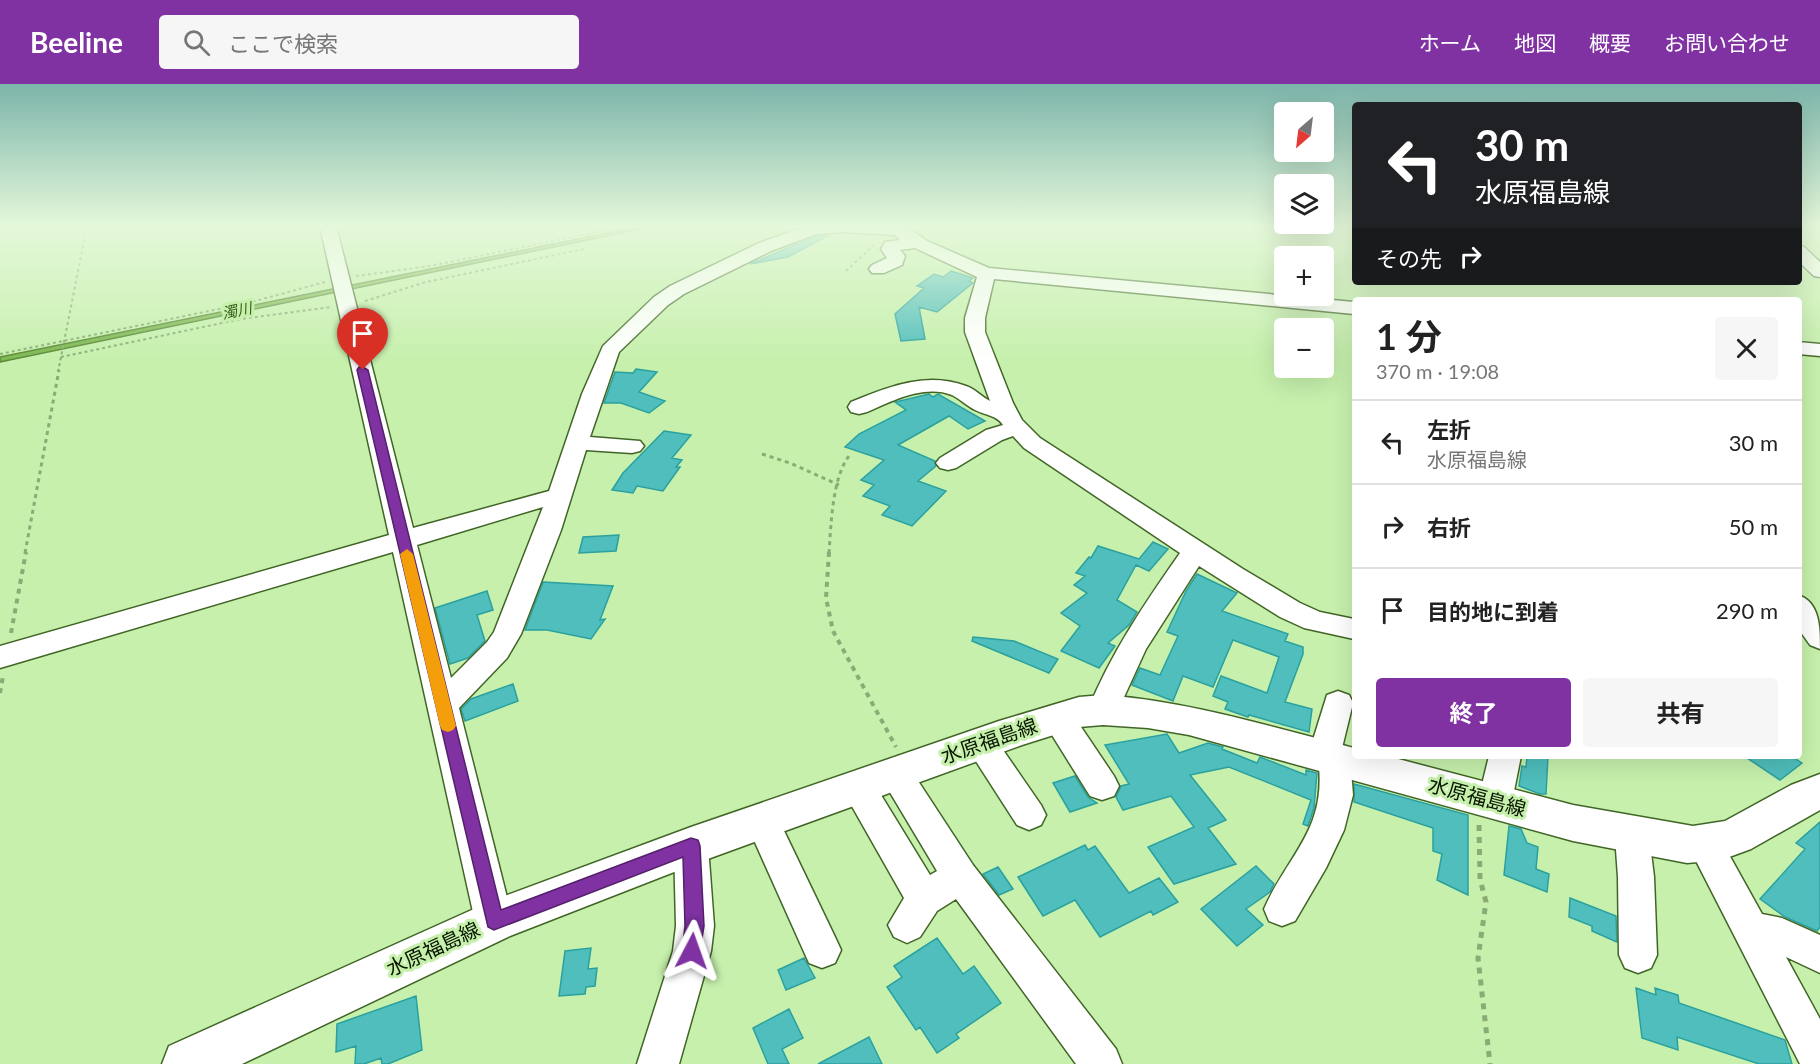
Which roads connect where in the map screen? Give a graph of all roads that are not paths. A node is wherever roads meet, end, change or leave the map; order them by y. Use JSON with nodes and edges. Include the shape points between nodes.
{"nodes":[{"id":1,"x":339,"y":272,"type":"edge"},
{"id":2,"x":726,"y":272,"type":"edge"},
{"id":3,"x":987,"y":273,"type":"joint"},
{"id":4,"x":1352,"y":308,"type":"edge"},
{"id":5,"x":1802,"y":348,"type":"edge"},
{"id":6,"x":1820,"y":350,"type":"edge"},
{"id":7,"x":858,"y":407,"type":"dead end"},
{"id":8,"x":1013,"y":421,"type":"junction"},
{"id":9,"x":576,"y":443,"type":"junction"},
{"id":10,"x":632,"y":446,"type":"dead end"},
{"id":11,"x":948,"y":463,"type":"dead end"},
{"id":12,"x":559,"y":497,"type":"junction"},
{"id":13,"x":403,"y":540,"type":"junction"},
{"id":14,"x":1195,"y":551,"type":"junction"},
{"id":15,"x":1802,"y":611,"type":"edge"},
{"id":16,"x":1352,"y":630,"type":"edge"},
{"id":17,"x":1820,"y":638,"type":"edge"},
{"id":18,"x":1802,"y":646,"type":"edge"},
{"id":19,"x":1820,"y":648,"type":"edge"},
{"id":20,"x":3,"y":656,"type":"edge"},
{"id":21,"x":1338,"y":704,"type":"dead end"},
{"id":22,"x":443,"y":705,"type":"junction"},
{"id":23,"x":1102,"y":710,"type":"junction"},
{"id":24,"x":1058,"y":718,"type":"junction"},
{"id":25,"x":981,"y":743,"type":"junction"},
{"id":26,"x":1329,"y":757,"type":"junction"},
{"id":27,"x":1504,"y":759,"type":"edge"},
{"id":28,"x":887,"y":776,"type":"junction"},
{"id":29,"x":1102,"y":786,"type":"dead end"},
{"id":30,"x":1820,"y":791,"type":"edge"},
{"id":31,"x":1487,"y":799,"type":"junction"},
{"id":32,"x":1029,"y":815,"type":"dead end"},
{"id":33,"x":762,"y":820,"type":"junction"},
{"id":34,"x":1632,"y":836,"type":"junction"},
{"id":35,"x":1705,"y":844,"type":"junction"},
{"id":36,"x":691,"y":846,"type":"junction"},
{"id":37,"x":960,"y":876,"type":"junction"},
{"id":38,"x":1282,"y":909,"type":"dead end"},
{"id":39,"x":494,"y":921,"type":"junction"},
{"id":40,"x":1750,"y":929,"type":"junction"},
{"id":41,"x":822,"y":950,"type":"dead end"},
{"id":42,"x":1638,"y":955,"type":"dead end"},
{"id":43,"x":1820,"y":955,"type":"edge"},
{"id":44,"x":1820,"y":1060,"type":"edge"},
{"id":45,"x":187,"y":1064,"type":"edge"},
{"id":46,"x":658,"y":1064,"type":"edge"},
{"id":47,"x":1101,"y":1064,"type":"edge"}],
"edges":[{"from":1,"to":13,"type":"street"},
{"from":2,"to":9,"type":"street","via":[[676,290],[610,350]]},
{"from":3,"to":4,"type":"street"},
{"from":3,"to":8,"type":"street","via":[[975,332]]},
{"from":5,"to":6,"type":"street"},
{"from":7,"to":8,"type":"street","via":[[924,384],[938,385],[960,390]]},
{"from":8,"to":11,"type":"street"},
{"from":8,"to":14,"type":"street","via":[[1032,443]]},
{"from":9,"to":10,"type":"street"},
{"from":9,"to":12,"type":"street"},
{"from":12,"to":13,"type":"street"},
{"from":12,"to":22,"type":"street","via":[[503,643]]},
{"from":13,"to":20,"type":"street"},
{"from":13,"to":22,"type":"street"},
{"from":14,"to":16,"type":"street","via":[[1290,610],[1314,621]]},
{"from":14,"to":23,"type":"street","via":[[1135,644]]},
{"from":15,"to":17,"type":"street"},
{"from":18,"to":19,"type":"street"},
{"from":21,"to":26,"type":"street"},
{"from":22,"to":39,"type":"street"},
{"from":23,"to":24,"type":"main road","name":"水原福島線"},
{"from":23,"to":26,"type":"main road","name":"水原福島線","via":[[1189,720]]},
{"from":24,"to":25,"type":"main road","name":"水原福島線"},
{"from":24,"to":29,"type":"street"},
{"from":25,"to":28,"type":"main road","name":"水原福島線"},
{"from":25,"to":32,"type":"street"},
{"from":26,"to":31,"type":"main road","name":"水原福島線"},
{"from":26,"to":38,"type":"street","via":[[1336,799],[1322,842]]},
{"from":27,"to":31,"type":"street"},
{"from":28,"to":33,"type":"main road","name":"水原福島線"},
{"from":28,"to":37,"type":"street"},
{"from":28,"to":37,"type":"street","via":[[916,912]]},
{"from":30,"to":35,"type":"main road","name":"水原福島線","via":[[1734,837]]},
{"from":31,"to":34,"type":"main road","name":"水原福島線"},
{"from":33,"to":36,"type":"main road","name":"水原福島線"},
{"from":33,"to":41,"type":"street"},
{"from":34,"to":35,"type":"main road","name":"水原福島線"},
{"from":34,"to":42,"type":"street"},
{"from":35,"to":40,"type":"street"},
{"from":36,"to":39,"type":"main road","name":"水原福島線"},
{"from":36,"to":46,"type":"street","via":[[695,926],[692,951]]},
{"from":37,"to":47,"type":"street"},
{"from":39,"to":45,"type":"main road","name":"水原福島線"},
{"from":40,"to":43,"type":"street","via":[[1782,936]]},
{"from":40,"to":44,"type":"street"}]}
